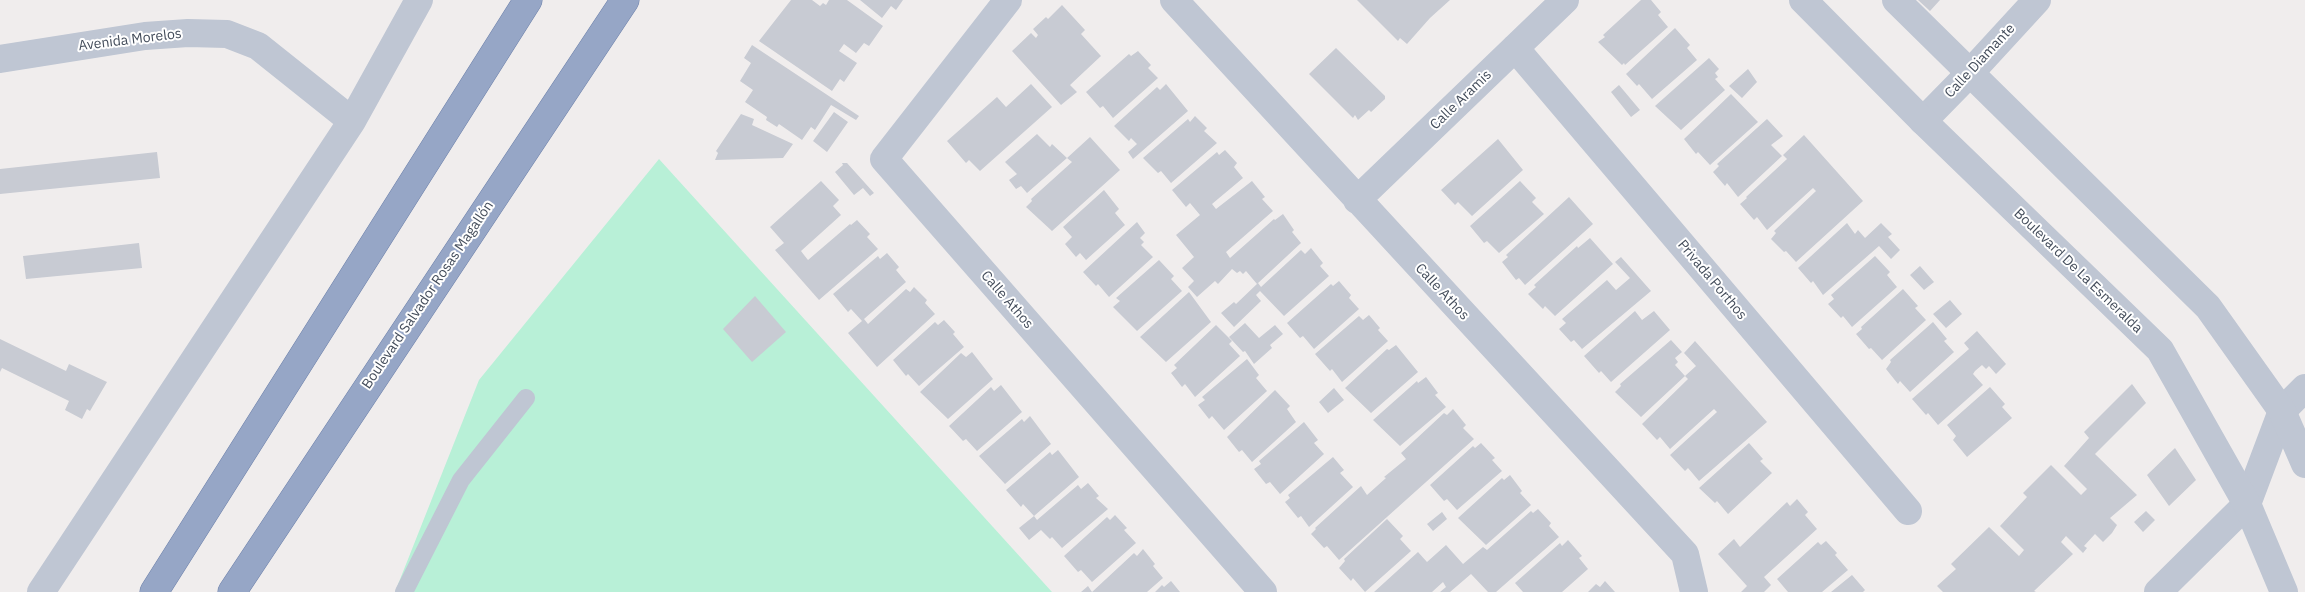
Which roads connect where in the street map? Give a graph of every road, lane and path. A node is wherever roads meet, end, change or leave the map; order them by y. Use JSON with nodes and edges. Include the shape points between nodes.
{"nodes":[{"id":1,"x":419,"y":0,"type":"edge"},
{"id":2,"x":528,"y":0,"type":"edge"},
{"id":3,"x":625,"y":0,"type":"edge"},
{"id":4,"x":1008,"y":0,"type":"edge"},
{"id":5,"x":1174,"y":0,"type":"edge"},
{"id":6,"x":1565,"y":0,"type":"edge"},
{"id":7,"x":1803,"y":0,"type":"edge"},
{"id":8,"x":1896,"y":0,"type":"edge"},
{"id":9,"x":2037,"y":0,"type":"edge"},
{"id":10,"x":1515,"y":48,"type":"junction"},
{"id":11,"x":0,"y":59,"type":"edge"},
{"id":12,"x":1969,"y":74,"type":"junction"},
{"id":13,"x":352,"y":121,"type":"junction"},
{"id":14,"x":1923,"y":121,"type":"junction"},
{"id":15,"x":1357,"y":200,"type":"junction"},
{"id":16,"x":2305,"y":388,"type":"edge"},
{"id":17,"x":526,"y":398,"type":"dead end"},
{"id":18,"x":2282,"y":411,"type":"junction"},
{"id":19,"x":2305,"y":464,"type":"edge"},
{"id":20,"x":2248,"y":504,"type":"junction"},
{"id":21,"x":1908,"y":511,"type":"dead end"},
{"id":22,"x":41,"y":592,"type":"edge"},
{"id":23,"x":154,"y":592,"type":"edge"},
{"id":24,"x":232,"y":592,"type":"edge"},
{"id":25,"x":404,"y":592,"type":"edge"},
{"id":26,"x":1263,"y":592,"type":"edge"},
{"id":27,"x":1694,"y":592,"type":"edge"},
{"id":28,"x":2158,"y":592,"type":"edge"},
{"id":29,"x":2284,"y":592,"type":"edge"}],
"edges":[{"from":1,"to":13,"type":"street"},
{"from":2,"to":23,"type":"highway"},
{"from":3,"to":24,"type":"highway","name":"Boulevard Salvador Rosas Magallón"},
{"from":4,"to":26,"type":"street","name":"Calle Athos","via":[[884,159]]},
{"from":5,"to":15,"type":"street","name":"Calle Athos"},
{"from":6,"to":10,"type":"street","name":"Calle Aramis"},
{"from":7,"to":14,"type":"street","name":"Boulevard De La Esmeralda"},
{"from":8,"to":12,"type":"street"},
{"from":9,"to":12,"type":"street","name":"Calle Diamante"},
{"from":10,"to":15,"type":"street","name":"Calle Aramis"},
{"from":10,"to":21,"type":"street","name":"Privada Porthos"},
{"from":11,"to":13,"type":"street","name":"Avenida Morelos","via":[[145,36],[227,34],[258,46]]},
{"from":12,"to":14,"type":"street","name":"Calle Diamante"},
{"from":12,"to":18,"type":"street","via":[[2208,308]]},
{"from":13,"to":22,"type":"street"},
{"from":14,"to":20,"type":"street","name":"Boulevard De La Esmeralda","via":[[2160,350]]},
{"from":15,"to":27,"type":"street","name":"Calle Athos","via":[[1685,554]]},
{"from":16,"to":18,"type":"street"},
{"from":17,"to":25,"type":"lane","via":[[461,480]]},
{"from":18,"to":19,"type":"street"},
{"from":18,"to":20,"type":"street"},
{"from":20,"to":28,"type":"street"},
{"from":20,"to":29,"type":"street","name":"Boulevard De La Esmeralda"}]}
